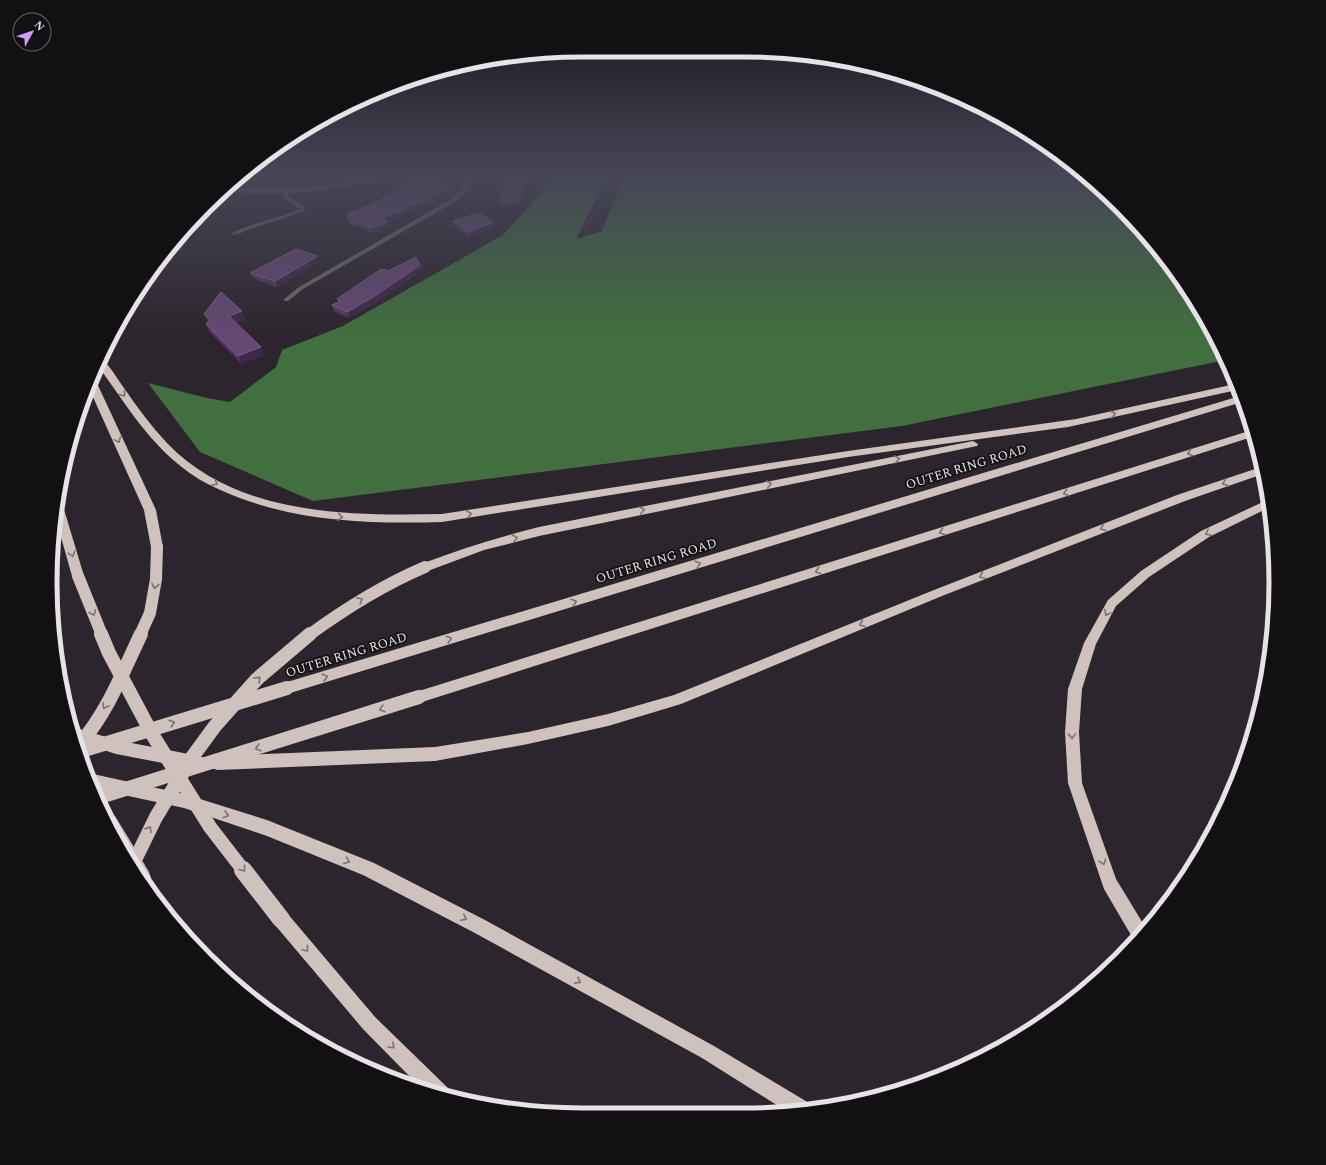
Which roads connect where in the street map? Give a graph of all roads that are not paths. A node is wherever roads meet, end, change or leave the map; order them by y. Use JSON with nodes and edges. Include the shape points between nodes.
{"nodes":[{"id":1,"x":245,"y":228,"type":"edge"},
{"id":2,"x":405,"y":228,"type":"edge"},
{"id":3,"x":234,"y":234,"type":"dead end"},
{"id":4,"x":286,"y":300,"type":"dead end"},
{"id":5,"x":103,"y":367,"type":"edge"},
{"id":6,"x":94,"y":388,"type":"edge"},
{"id":7,"x":1232,"y":388,"type":"edge"},
{"id":8,"x":1236,"y":400,"type":"edge"},
{"id":9,"x":1075,"y":422,"type":"junction"},
{"id":10,"x":1248,"y":435,"type":"edge"},
{"id":11,"x":1257,"y":472,"type":"edge"},
{"id":12,"x":1264,"y":506,"type":"edge"},
{"id":13,"x":61,"y":516,"type":"edge"},
{"id":14,"x":80,"y":735,"type":"edge"},
{"id":15,"x":82,"y":741,"type":"edge"},
{"id":16,"x":85,"y":750,"type":"edge"},
{"id":17,"x":96,"y":782,"type":"edge"},
{"id":18,"x":103,"y":796,"type":"edge"},
{"id":19,"x":135,"y":858,"type":"edge"},
{"id":20,"x":1138,"y":930,"type":"edge"},
{"id":21,"x":430,"y":1085,"type":"edge"},
{"id":22,"x":795,"y":1106,"type":"edge"}],
"edges":[{"from":1,"to":3,"type":"lane"},
{"from":2,"to":4,"type":"street","via":[[301,288]]},
{"from":5,"to":9,"type":"highway","one_way":true,"via":[[150,429],[176,458],[201,476],[240,496],[274,506],[348,518],[442,518],[848,454]]},
{"from":6,"to":15,"type":"highway","one_way":true,"bridge":true,"via":[[150,510],[157,548],[156,579],[150,613],[115,690]]},
{"from":9,"to":7,"type":"highway","one_way":true},
{"from":16,"to":8,"type":"highway","name":"OUTER RING ROAD","one_way":true,"bridge":true},
{"from":19,"to":9,"type":"highway","one_way":true,"bridge":true,"via":[[197,750],[226,713],[264,673],[300,641],[384,585],[457,554],[547,530]]},
{"from":10,"to":18,"type":"highway","one_way":true,"bridge":true},
{"from":11,"to":14,"type":"highway","one_way":true,"via":[[1181,498],[676,700],[608,720],[543,735],[435,754],[203,764],[116,747]]},
{"from":12,"to":20,"type":"highway","one_way":true,"via":[[1205,534],[1145,574],[1112,603],[1090,643],[1075,689],[1072,732],[1075,783],[1110,883]]},
{"from":13,"to":21,"type":"highway","one_way":true,"bridge":true,"via":[[78,576],[109,653],[152,734],[210,827],[281,919],[370,1023]]},
{"from":17,"to":22,"type":"highway","one_way":true,"via":[[184,801],[267,828],[368,869],[479,926],[708,1052]]}]}
